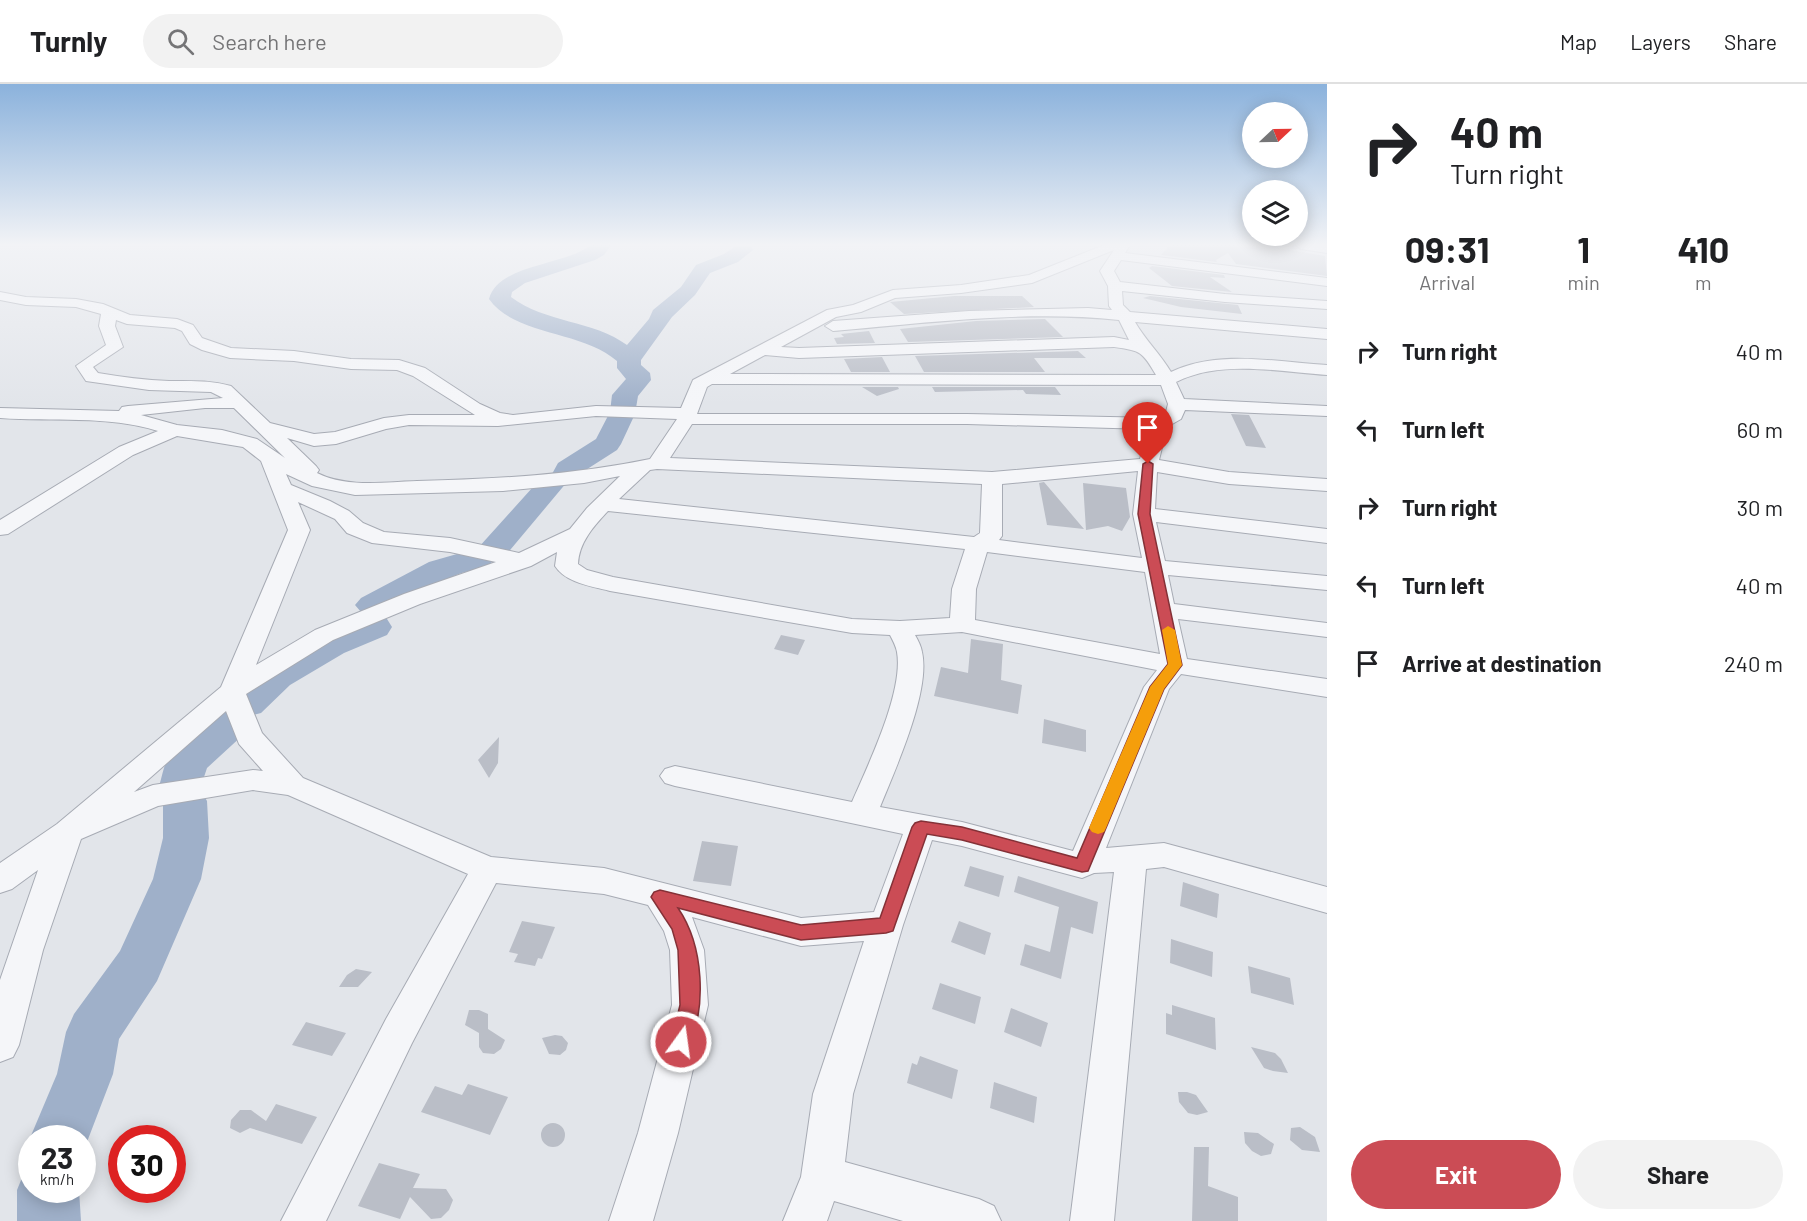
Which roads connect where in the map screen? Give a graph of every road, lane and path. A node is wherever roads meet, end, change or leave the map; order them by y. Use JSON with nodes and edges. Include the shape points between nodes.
{"nodes":[{"id":1,"x":11,"y":298,"type":"edge"},
{"id":2,"x":882,"y":298,"type":"edge"},
{"id":3,"x":1116,"y":298,"type":"edge"},
{"id":4,"x":1226,"y":298,"type":"edge"},
{"id":5,"x":1327,"y":305,"type":"edge"},
{"id":6,"x":109,"y":313,"type":"junction"},
{"id":7,"x":1124,"y":314,"type":"junction"},
{"id":8,"x":800,"y":329,"type":"junction"},
{"id":9,"x":1327,"y":334,"type":"edge"},
{"id":10,"x":1146,"y":347,"type":"junction"},
{"id":11,"x":761,"y":350,"type":"junction"},
{"id":12,"x":1327,"y":370,"type":"edge"},
{"id":13,"x":709,"y":379,"type":"junction"},
{"id":14,"x":1167,"y":380,"type":"junction"},
{"id":15,"x":1177,"y":404,"type":"junction"},
{"id":16,"x":241,"y":405,"type":"junction"},
{"id":17,"x":1327,"y":411,"type":"edge"},
{"id":18,"x":0,"y":413,"type":"edge"},
{"id":19,"x":89,"y":414,"type":"junction"},
{"id":20,"x":687,"y":417,"type":"junction"},
{"id":21,"x":513,"y":420,"type":"junction"},
{"id":22,"x":1159,"y":424,"type":"junction"},
{"id":23,"x":266,"y":427,"type":"junction"},
{"id":24,"x":175,"y":430,"type":"junction"},
{"id":25,"x":270,"y":458,"type":"junction"},
{"id":26,"x":1148,"y":464,"type":"junction"},
{"id":27,"x":650,"y":465,"type":"junction"},
{"id":28,"x":992,"y":478,"type":"junction"},
{"id":29,"x":319,"y":482,"type":"junction"},
{"id":30,"x":1327,"y":485,"type":"edge"},
{"id":31,"x":284,"y":489,"type":"junction"},
{"id":32,"x":604,"y":504,"type":"junction"},
{"id":33,"x":1144,"y":514,"type":"junction"},
{"id":34,"x":0,"y":529,"type":"edge"},
{"id":35,"x":577,"y":534,"type":"junction"},
{"id":36,"x":1327,"y":536,"type":"edge"},
{"id":37,"x":978,"y":544,"type":"junction"},
{"id":38,"x":521,"y":561,"type":"junction"},
{"id":39,"x":1155,"y":567,"type":"junction"},
{"id":40,"x":579,"y":574,"type":"junction"},
{"id":41,"x":1327,"y":583,"type":"edge"},
{"id":42,"x":1164,"y":610,"type":"junction"},
{"id":43,"x":962,"y":625,"type":"junction"},
{"id":44,"x":900,"y":628,"type":"junction"},
{"id":45,"x":1327,"y":630,"type":"edge"},
{"id":46,"x":1175,"y":665,"type":"junction"},
{"id":47,"x":1327,"y":688,"type":"edge"},
{"id":48,"x":232,"y":691,"type":"junction"},
{"id":49,"x":675,"y":776,"type":"dead end"},
{"id":50,"x":293,"y":785,"type":"junction"},
{"id":51,"x":862,"y":816,"type":"junction"},
{"id":52,"x":921,"y":827,"type":"junction"},
{"id":53,"x":68,"y":832,"type":"junction"},
{"id":54,"x":1131,"y":860,"type":"junction"},
{"id":55,"x":1084,"y":862,"type":"junction"},
{"id":56,"x":487,"y":869,"type":"junction"},
{"id":57,"x":0,"y":880,"type":"edge"},
{"id":58,"x":660,"y":897,"type":"junction"},
{"id":59,"x":1327,"y":900,"type":"edge"},
{"id":60,"x":886,"y":925,"type":"junction"},
{"id":61,"x":0,"y":1045,"type":"edge"},
{"id":62,"x":822,"y":1177,"type":"junction"},
{"id":63,"x":303,"y":1221,"type":"edge"},
{"id":64,"x":631,"y":1221,"type":"edge"},
{"id":65,"x":805,"y":1221,"type":"edge"},
{"id":66,"x":979,"y":1221,"type":"edge"},
{"id":67,"x":1092,"y":1221,"type":"edge"}],
"edges":[{"from":1,"to":6,"type":"street","via":[[76,303]]},
{"from":2,"to":8,"type":"street","via":[[856,309],[832,313]]},
{"from":3,"to":7,"type":"street","via":[[1116,306]]},
{"from":4,"to":5,"type":"street"},
{"from":6,"to":16,"type":"street","via":[[107,326],[115,347],[84,366],[92,377],[170,386],[213,386],[225,390]]},
{"from":6,"to":21,"type":"street","via":[[127,319],[177,324],[188,328],[196,341],[230,353],[399,365],[419,372],[474,408],[496,418]]},
{"from":7,"to":8,"type":"street","via":[[969,315]]},
{"from":7,"to":9,"type":"street"},
{"from":7,"to":10,"type":"street","via":[[1137,340]]},
{"from":8,"to":11,"type":"street"},
{"from":10,"to":11,"type":"street","via":[[1114,342],[800,353]]},
{"from":10,"to":14,"type":"street"},
{"from":11,"to":13,"type":"street"},
{"from":12,"to":14,"type":"street","via":[[1218,363],[1178,372]]},
{"from":13,"to":14,"type":"street"},
{"from":13,"to":20,"type":"street","via":[[699,384]]},
{"from":14,"to":15,"type":"street"},
{"from":15,"to":17,"type":"street"},
{"from":15,"to":22,"type":"street","via":[[1175,415]]},
{"from":16,"to":19,"type":"street","via":[[205,403]]},
{"from":16,"to":23,"type":"street"},
{"from":18,"to":19,"type":"street"},
{"from":19,"to":24,"type":"street","via":[[149,422]]},
{"from":20,"to":21,"type":"street","via":[[596,411]]},
{"from":20,"to":22,"type":"street"},
{"from":20,"to":27,"type":"street"},
{"from":21,"to":23,"type":"street","via":[[409,420],[314,440]]},
{"from":22,"to":26,"type":"street"},
{"from":23,"to":29,"type":"street"},
{"from":24,"to":25,"type":"street","via":[[250,442]]},
{"from":24,"to":34,"type":"street","via":[[126,451]]},
{"from":25,"to":29,"type":"street"},
{"from":25,"to":31,"type":"street"},
{"from":26,"to":28,"type":"street"},
{"from":26,"to":30,"type":"street","via":[[1229,478]]},
{"from":26,"to":33,"type":"street"},
{"from":27,"to":28,"type":"street"},
{"from":27,"to":29,"type":"street","via":[[503,485],[354,489]]},
{"from":27,"to":32,"type":"street"},
{"from":28,"to":37,"type":"street","via":[[991,536]]},
{"from":31,"to":38,"type":"street","via":[[323,505],[355,528],[380,538],[450,545]]},
{"from":31,"to":48,"type":"street","via":[[298,530]]},
{"from":32,"to":35,"type":"street"},
{"from":32,"to":37,"type":"street"},
{"from":33,"to":36,"type":"street"},
{"from":33,"to":39,"type":"street"},
{"from":35,"to":38,"type":"street"},
{"from":35,"to":40,"type":"street","via":[[565,558],[566,566]]},
{"from":37,"to":39,"type":"street"},
{"from":37,"to":43,"type":"street","via":[[964,589]]},
{"from":38,"to":40,"type":"street"},
{"from":38,"to":48,"type":"street","via":[[412,598],[324,635]]},
{"from":39,"to":41,"type":"street"},
{"from":39,"to":42,"type":"street"},
{"from":40,"to":44,"type":"street","via":[[610,584],[852,626]]},
{"from":42,"to":45,"type":"street"},
{"from":42,"to":46,"type":"street"},
{"from":43,"to":44,"type":"street"},
{"from":43,"to":46,"type":"street"},
{"from":44,"to":51,"type":"street","via":[[910,654],[911,670],[894,735]]},
{"from":46,"to":47,"type":"street"},
{"from":46,"to":55,"type":"street","via":[[1157,687]]},
{"from":48,"to":50,"type":"street","via":[[249,737]]},
{"from":48,"to":53,"type":"street"},
{"from":49,"to":51,"type":"street"},
{"from":50,"to":53,"type":"street","via":[[253,780],[153,796]]},
{"from":50,"to":56,"type":"street"},
{"from":51,"to":52,"type":"street"},
{"from":52,"to":55,"type":"street","via":[[1082,866]]},
{"from":52,"to":60,"type":"street"},
{"from":53,"to":57,"type":"street"},
{"from":53,"to":61,"type":"street","via":[[26,950]]},
{"from":54,"to":55,"type":"street"},
{"from":54,"to":59,"type":"street","via":[[1164,855]]},
{"from":54,"to":67,"type":"street"},
{"from":56,"to":58,"type":"street","via":[[604,881]]},
{"from":56,"to":63,"type":"street"},
{"from":58,"to":60,"type":"street","via":[[801,932]]},
{"from":58,"to":64,"type":"street","via":[[680,927],[687,950],[690,1005]]},
{"from":60,"to":62,"type":"street","via":[[833,1094]]},
{"from":62,"to":65,"type":"street"},
{"from":62,"to":66,"type":"street"}]}
